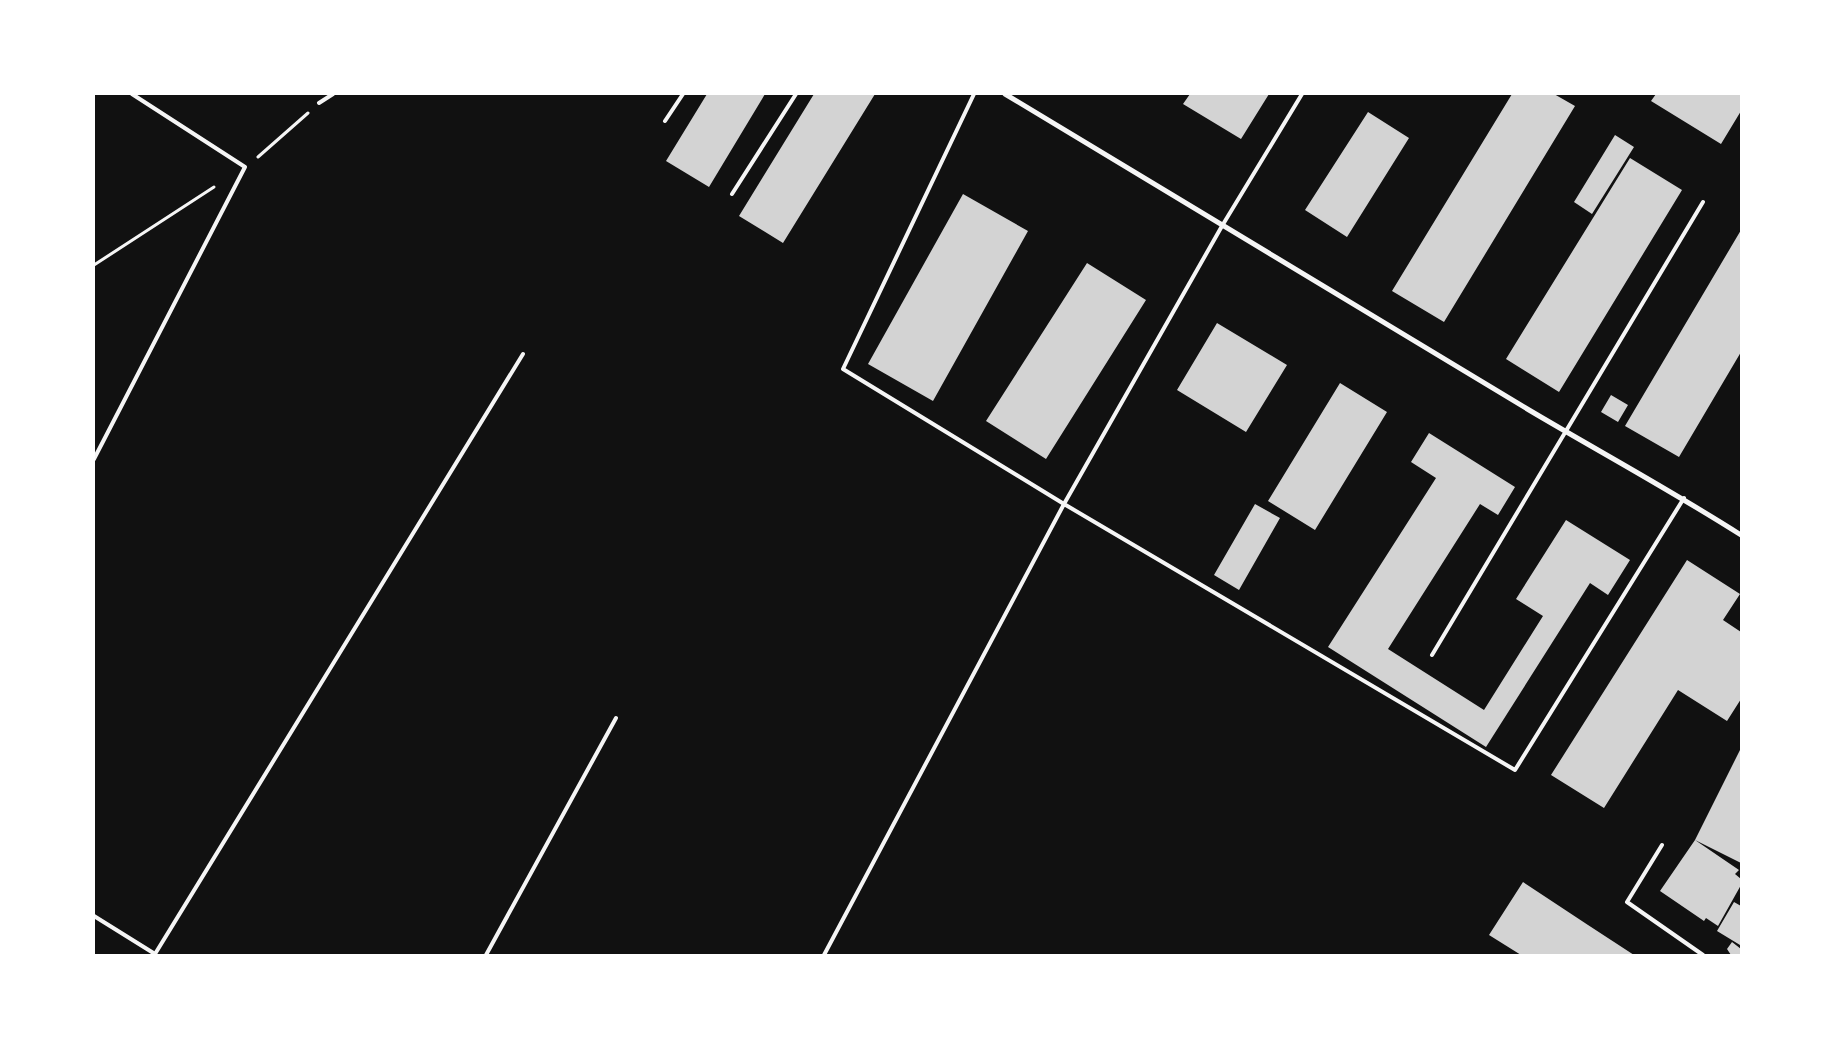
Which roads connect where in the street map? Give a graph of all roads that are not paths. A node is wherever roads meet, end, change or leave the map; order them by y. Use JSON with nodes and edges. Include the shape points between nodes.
{"nodes":[{"id":1,"x":132,"y":94,"type":"edge"},
{"id":2,"x":333,"y":94,"type":"edge"},
{"id":3,"x":683,"y":94,"type":"edge"},
{"id":4,"x":796,"y":94,"type":"edge"},
{"id":5,"x":974,"y":94,"type":"edge"},
{"id":6,"x":1005,"y":94,"type":"edge"},
{"id":7,"x":1302,"y":94,"type":"edge"},
{"id":8,"x":319,"y":103,"type":"road end"},
{"id":9,"x":666,"y":121,"type":"dead end"},
{"id":10,"x":732,"y":194,"type":"dead end"},
{"id":11,"x":1703,"y":202,"type":"dead end"},
{"id":12,"x":1222,"y":226,"type":"junction"},
{"id":13,"x":523,"y":354,"type":"dead end"},
{"id":14,"x":1566,"y":432,"type":"junction"},
{"id":15,"x":94,"y":459,"type":"edge"},
{"id":16,"x":1684,"y":498,"type":"junction"},
{"id":17,"x":1064,"y":504,"type":"junction"},
{"id":18,"x":1741,"y":535,"type":"edge"},
{"id":19,"x":1432,"y":655,"type":"dead end"},
{"id":20,"x":616,"y":718,"type":"dead end"},
{"id":21,"x":1662,"y":846,"type":"dead end"},
{"id":22,"x":94,"y":916,"type":"edge"},
{"id":23,"x":157,"y":954,"type":"edge"},
{"id":24,"x":486,"y":955,"type":"edge"},
{"id":25,"x":824,"y":955,"type":"edge"},
{"id":26,"x":1703,"y":955,"type":"edge"}],
"edges":[{"from":1,"to":15,"type":"lane","via":[[246,167]]},
{"from":2,"to":8,"type":"lane"},
{"from":3,"to":9,"type":"lane"},
{"from":4,"to":10,"type":"lane"},
{"from":5,"to":17,"type":"lane","via":[[843,369]]},
{"from":6,"to":12,"type":"street"},
{"from":7,"to":12,"type":"lane"},
{"from":11,"to":14,"type":"lane"},
{"from":12,"to":14,"type":"street"},
{"from":12,"to":17,"type":"lane"},
{"from":13,"to":23,"type":"lane"},
{"from":14,"to":16,"type":"street"},
{"from":14,"to":19,"type":"lane"},
{"from":16,"to":17,"type":"lane","via":[[1515,770]]},
{"from":16,"to":18,"type":"street"},
{"from":17,"to":25,"type":"lane"},
{"from":20,"to":24,"type":"lane"},
{"from":21,"to":26,"type":"lane","via":[[1627,902]]},
{"from":22,"to":23,"type":"lane"}]}
